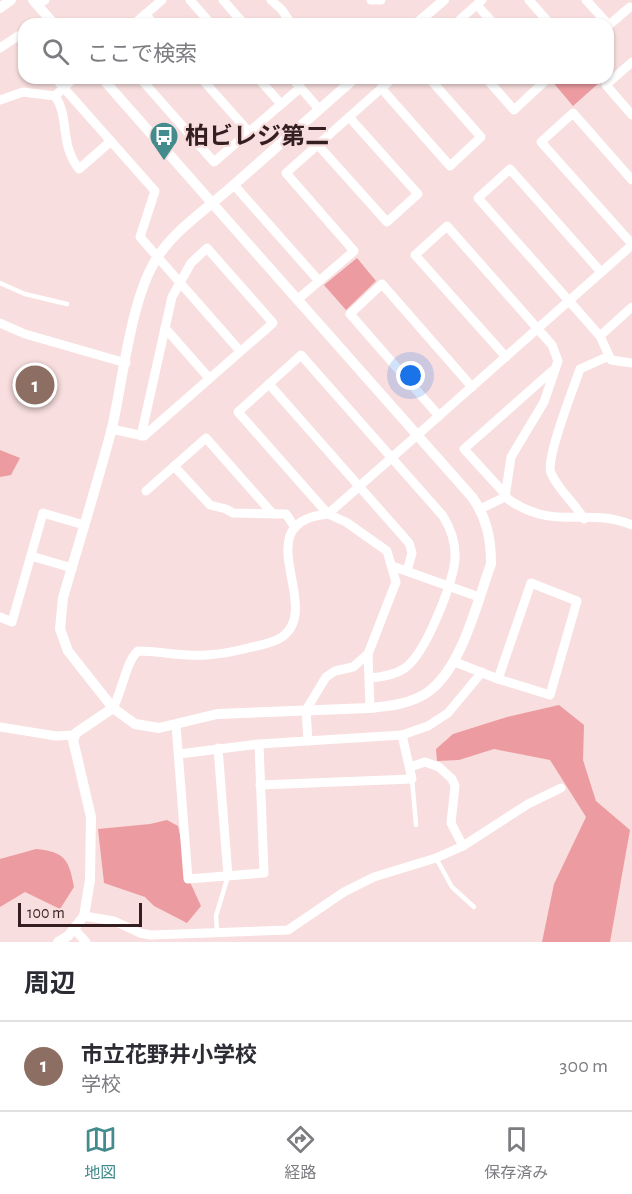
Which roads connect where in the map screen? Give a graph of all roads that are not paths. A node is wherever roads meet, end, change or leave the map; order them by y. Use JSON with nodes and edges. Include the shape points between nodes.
{"nodes":[{"id":1,"x":11,"y":0,"type":"edge"},
{"id":2,"x":40,"y":0,"type":"edge"},
{"id":3,"x":162,"y":0,"type":"edge"},
{"id":4,"x":190,"y":0,"type":"edge"},
{"id":5,"x":223,"y":0,"type":"edge"},
{"id":6,"x":271,"y":0,"type":"edge"},
{"id":7,"x":371,"y":0,"type":"edge"},
{"id":8,"x":381,"y":0,"type":"edge"},
{"id":9,"x":444,"y":0,"type":"edge"},
{"id":10,"x":529,"y":0,"type":"edge"},
{"id":11,"x":586,"y":0,"type":"edge"},
{"id":12,"x":480,"y":2,"type":"edge"},
{"id":13,"x":628,"y":5,"type":"edge"},
{"id":14,"x":0,"y":8,"type":"edge"},
{"id":15,"x":145,"y":14,"type":"junction"},
{"id":16,"x":50,"y":18,"type":"edge"},
{"id":17,"x":141,"y":18,"type":"edge"},
{"id":18,"x":149,"y":18,"type":"edge"},
{"id":19,"x":206,"y":18,"type":"edge"},
{"id":20,"x":239,"y":18,"type":"edge"},
{"id":21,"x":287,"y":18,"type":"edge"},
{"id":22,"x":423,"y":18,"type":"edge"},
{"id":23,"x":462,"y":18,"type":"edge"},
{"id":24,"x":490,"y":18,"type":"edge"},
{"id":25,"x":545,"y":18,"type":"edge"},
{"id":26,"x":602,"y":18,"type":"edge"},
{"id":27,"x":614,"y":19,"type":"edge"},
{"id":28,"x":18,"y":36,"type":"edge"},
{"id":29,"x":0,"y":48,"type":"edge"},
{"id":30,"x":632,"y":62,"type":"edge"},
{"id":31,"x":614,"y":78,"type":"edge"},
{"id":32,"x":60,"y":84,"type":"edge"},
{"id":33,"x":68,"y":84,"type":"edge"},
{"id":34,"x":107,"y":84,"type":"edge"},
{"id":35,"x":145,"y":84,"type":"edge"},
{"id":36,"x":206,"y":84,"type":"edge"},
{"id":37,"x":263,"y":84,"type":"edge"},
{"id":38,"x":297,"y":84,"type":"edge"},
{"id":39,"x":348,"y":84,"type":"edge"},
{"id":40,"x":386,"y":84,"type":"edge"},
{"id":41,"x":434,"y":84,"type":"edge"},
{"id":42,"x":491,"y":84,"type":"edge"},
{"id":43,"x":542,"y":84,"type":"edge"},
{"id":44,"x":607,"y":84,"type":"edge"},
{"id":45,"x":64,"y":88,"type":"junction"},
{"id":46,"x":300,"y":88,"type":"junction"},
{"id":47,"x":381,"y":88,"type":"junction"},
{"id":48,"x":55,"y":96,"type":"junction"},
{"id":49,"x":0,"y":100,"type":"edge"},
{"id":50,"x":281,"y":104,"type":"junction"},
{"id":51,"x":319,"y":109,"type":"junction"},
{"id":52,"x":632,"y":115,"type":"edge"},
{"id":53,"x":349,"y":117,"type":"junction"},
{"id":54,"x":249,"y":132,"type":"junction"},
{"id":55,"x":111,"y":141,"type":"junction"},
{"id":56,"x":318,"y":145,"type":"junction"},
{"id":57,"x":632,"y":180,"type":"edge"},
{"id":58,"x":234,"y":184,"type":"junction"},
{"id":59,"x":212,"y":203,"type":"junction"},
{"id":60,"x":632,"y":244,"type":"edge"},
{"id":61,"x":157,"y":257,"type":"junction"},
{"id":62,"x":601,"y":272,"type":"junction"},
{"id":63,"x":178,"y":281,"type":"junction"},
{"id":64,"x":319,"y":281,"type":"junction"},
{"id":65,"x":0,"y":283,"type":"edge"},
{"id":66,"x":297,"y":300,"type":"junction"},
{"id":67,"x":569,"y":301,"type":"junction"},
{"id":68,"x":67,"y":304,"type":"dead end"},
{"id":69,"x":632,"y":307,"type":"edge"},
{"id":70,"x":0,"y":323,"type":"edge"},
{"id":71,"x":165,"y":328,"type":"junction"},
{"id":72,"x":537,"y":329,"type":"junction"},
{"id":73,"x":600,"y":336,"type":"junction"},
{"id":74,"x":240,"y":351,"type":"junction"},
{"id":75,"x":609,"y":356,"type":"junction"},
{"id":76,"x":506,"y":357,"type":"junction"},
{"id":77,"x":126,"y":363,"type":"junction"},
{"id":78,"x":632,"y":363,"type":"edge"},
{"id":79,"x":554,"y":370,"type":"junction"},
{"id":80,"x":209,"y":378,"type":"junction"},
{"id":81,"x":268,"y":384,"type":"junction"},
{"id":82,"x":472,"y":387,"type":"junction"},
{"id":83,"x":439,"y":416,"type":"junction"},
{"id":84,"x":111,"y":429,"type":"junction"},
{"id":85,"x":417,"y":435,"type":"junction"},
{"id":86,"x":141,"y":436,"type":"junction"},
{"id":87,"x":391,"y":458,"type":"junction"},
{"id":88,"x":174,"y":466,"type":"junction"},
{"id":89,"x":360,"y":486,"type":"junction"},
{"id":90,"x":146,"y":491,"type":"dead end"},
{"id":91,"x":506,"y":496,"type":"junction"},
{"id":92,"x":480,"y":509,"type":"junction"},
{"id":93,"x":328,"y":513,"type":"junction"},
{"id":94,"x":273,"y":514,"type":"junction"},
{"id":95,"x":584,"y":519,"type":"junction"},
{"id":96,"x":84,"y":525,"type":"junction"},
{"id":97,"x":632,"y":525,"type":"edge"},
{"id":98,"x":294,"y":526,"type":"junction"},
{"id":99,"x":31,"y":556,"type":"junction"},
{"id":100,"x":392,"y":566,"type":"junction"},
{"id":101,"x":72,"y":568,"type":"junction"},
{"id":102,"x":406,"y":571,"type":"junction"},
{"id":103,"x":447,"y":586,"type":"junction"},
{"id":104,"x":479,"y":597,"type":"junction"},
{"id":105,"x":0,"y":617,"type":"edge"},
{"id":106,"x":368,"y":654,"type":"junction"},
{"id":107,"x":455,"y":662,"type":"junction"},
{"id":108,"x":482,"y":672,"type":"junction"},
{"id":109,"x":370,"y":678,"type":"junction"},
{"id":110,"x":498,"y":679,"type":"junction"},
{"id":111,"x":113,"y":708,"type":"junction"},
{"id":112,"x":370,"y":708,"type":"junction"},
{"id":113,"x":306,"y":711,"type":"junction"},
{"id":114,"x":176,"y":725,"type":"junction"},
{"id":115,"x":0,"y":727,"type":"edge"},
{"id":116,"x":74,"y":735,"type":"junction"},
{"id":117,"x":402,"y":735,"type":"junction"},
{"id":118,"x":308,"y":741,"type":"junction"},
{"id":119,"x":259,"y":744,"type":"junction"},
{"id":120,"x":218,"y":748,"type":"junction"},
{"id":121,"x":179,"y":754,"type":"junction"},
{"id":122,"x":410,"y":767,"type":"junction"},
{"id":123,"x":412,"y":779,"type":"junction"},
{"id":124,"x":260,"y":785,"type":"junction"},
{"id":125,"x":561,"y":788,"type":"dead end"},
{"id":126,"x":416,"y":825,"type":"dead end"},
{"id":127,"x":463,"y":846,"type":"junction"},
{"id":128,"x":436,"y":858,"type":"junction"},
{"id":129,"x":228,"y":876,"type":"junction"},
{"id":130,"x":474,"y":907,"type":"dead end"},
{"id":131,"x":84,"y":916,"type":"junction"},
{"id":132,"x":74,"y":929,"type":"junction"},
{"id":133,"x":217,"y":931,"type":"junction"},
{"id":134,"x":58,"y":942,"type":"edge"},
{"id":135,"x":86,"y":942,"type":"edge"}],
"edges":[{"from":1,"to":14,"type":"street"},
{"from":2,"to":16,"type":"street"},
{"from":3,"to":15,"type":"street"},
{"from":4,"to":19,"type":"street"},
{"from":5,"to":20,"type":"street"},
{"from":6,"to":21,"type":"street"},
{"from":7,"to":8,"type":"street"},
{"from":9,"to":22,"type":"street"},
{"from":10,"to":25,"type":"street"},
{"from":11,"to":26,"type":"street"},
{"from":12,"to":23,"type":"street"},
{"from":12,"to":24,"type":"street"},
{"from":13,"to":27,"type":"street"},
{"from":15,"to":17,"type":"street"},
{"from":15,"to":18,"type":"street"},
{"from":28,"to":29,"type":"street"},
{"from":30,"to":31,"type":"street"},
{"from":32,"to":45,"type":"street"},
{"from":33,"to":45,"type":"street"},
{"from":34,"to":59,"type":"street"},
{"from":35,"to":54,"type":"street","via":[[214,162]]},
{"from":36,"to":54,"type":"street"},
{"from":37,"to":50,"type":"street"},
{"from":38,"to":46,"type":"street"},
{"from":39,"to":51,"type":"street"},
{"from":40,"to":47,"type":"street"},
{"from":41,"to":47,"type":"street","via":[[481,137],[450,166]]},
{"from":42,"to":43,"type":"street","via":[[514,110]]},
{"from":44,"to":52,"type":"street"},
{"from":45,"to":48,"type":"street"},
{"from":45,"to":55,"type":"street"},
{"from":46,"to":50,"type":"street"},
{"from":46,"to":51,"type":"street"},
{"from":47,"to":53,"type":"street"},
{"from":48,"to":49,"type":"street","via":[[23,92]]},
{"from":48,"to":55,"type":"street","via":[[63,113],[66,143],[79,169]]},
{"from":50,"to":54,"type":"street"},
{"from":51,"to":58,"type":"street"},
{"from":53,"to":56,"type":"street"},
{"from":53,"to":56,"type":"street","via":[[418,194],[387,222]]},
{"from":55,"to":61,"type":"street","via":[[155,191],[140,237]]},
{"from":56,"to":64,"type":"street","via":[[286,172],[354,251]]},
{"from":57,"to":60,"type":"street","via":[[573,113],[541,142]]},
{"from":58,"to":59,"type":"street"},
{"from":58,"to":64,"type":"street"},
{"from":59,"to":61,"type":"street"},
{"from":59,"to":66,"type":"street"},
{"from":60,"to":62,"type":"street"},
{"from":61,"to":63,"type":"street"},
{"from":61,"to":77,"type":"street","via":[[141,292]]},
{"from":62,"to":67,"type":"street"},
{"from":62,"to":67,"type":"street","via":[[510,170],[478,198]]},
{"from":63,"to":71,"type":"street"},
{"from":63,"to":74,"type":"street"},
{"from":63,"to":74,"type":"street","via":[[207,248],[273,323]]},
{"from":64,"to":66,"type":"street"},
{"from":65,"to":68,"type":"lane","via":[[25,294]]},
{"from":66,"to":85,"type":"street"},
{"from":67,"to":72,"type":"street"},
{"from":67,"to":73,"type":"street"},
{"from":69,"to":73,"type":"street"},
{"from":70,"to":77,"type":"street"},
{"from":71,"to":80,"type":"street"},
{"from":71,"to":86,"type":"street"},
{"from":72,"to":76,"type":"street"},
{"from":72,"to":76,"type":"street","via":[[447,226],[415,255]]},
{"from":72,"to":79,"type":"street","via":[[557,355]]},
{"from":73,"to":75,"type":"street"},
{"from":74,"to":80,"type":"street"},
{"from":75,"to":78,"type":"street","via":[[611,360]]},
{"from":75,"to":95,"type":"street","via":[[580,369],[549,465]]},
{"from":76,"to":82,"type":"street"},
{"from":77,"to":84,"type":"street"},
{"from":79,"to":91,"type":"street","via":[[544,402],[511,457]]},
{"from":79,"to":91,"type":"street","via":[[464,449]]},
{"from":80,"to":86,"type":"street"},
{"from":81,"to":87,"type":"street","via":[[301,355]]},
{"from":81,"to":89,"type":"street"},
{"from":81,"to":93,"type":"street","via":[[238,412]]},
{"from":82,"to":83,"type":"street"},
{"from":82,"to":83,"type":"street","via":[[382,284],[350,314]]},
{"from":83,"to":85,"type":"street"},
{"from":84,"to":86,"type":"street"},
{"from":84,"to":96,"type":"street"},
{"from":85,"to":87,"type":"street"},
{"from":85,"to":92,"type":"street"},
{"from":87,"to":89,"type":"street"},
{"from":87,"to":103,"type":"street","via":[[447,523],[455,553]]},
{"from":88,"to":90,"type":"street"},
{"from":88,"to":94,"type":"street","via":[[210,506],[233,513]]},
{"from":88,"to":94,"type":"street","via":[[206,438]]},
{"from":89,"to":93,"type":"street"},
{"from":89,"to":102,"type":"street","via":[[409,543],[412,553]]},
{"from":91,"to":92,"type":"street"},
{"from":91,"to":95,"type":"street","via":[[537,515]]},
{"from":92,"to":104,"type":"street","via":[[490,533],[491,564]]},
{"from":93,"to":98,"type":"street","via":[[308,516]]},
{"from":93,"to":100,"type":"street","via":[[387,551]]},
{"from":94,"to":98,"type":"street","via":[[286,514]]},
{"from":95,"to":97,"type":"street","via":[[613,517]]},
{"from":96,"to":99,"type":"street","via":[[43,513]]},
{"from":96,"to":101,"type":"street"},
{"from":98,"to":111,"type":"street","via":[[288,545],[296,611],[294,626],[275,641],[232,652],[205,655],[138,651],[132,656],[122,693]]},
{"from":99,"to":101,"type":"street"},
{"from":99,"to":105,"type":"street","via":[[12,622]]},
{"from":100,"to":102,"type":"street"},
{"from":100,"to":106,"type":"street","via":[[396,582]]},
{"from":101,"to":111,"type":"street","via":[[60,612],[60,629],[68,651]]},
{"from":102,"to":103,"type":"street"},
{"from":103,"to":104,"type":"street"},
{"from":103,"to":109,"type":"street","via":[[418,655],[397,672]]},
{"from":104,"to":107,"type":"street"},
{"from":106,"to":109,"type":"street"},
{"from":106,"to":113,"type":"street","via":[[352,668],[334,671],[326,677]]},
{"from":107,"to":108,"type":"street"},
{"from":107,"to":112,"type":"street","via":[[437,684],[416,698]]},
{"from":108,"to":110,"type":"street"},
{"from":108,"to":117,"type":"street","via":[[448,712],[428,726]]},
{"from":109,"to":112,"type":"street"},
{"from":110,"to":110,"type":"street","via":[[531,583],[577,601],[549,695]]},
{"from":111,"to":114,"type":"street","via":[[124,718],[147,728]]},
{"from":111,"to":116,"type":"street"},
{"from":112,"to":113,"type":"street"},
{"from":113,"to":114,"type":"street","via":[[217,714]]},
{"from":113,"to":118,"type":"street"},
{"from":114,"to":121,"type":"street"},
{"from":115,"to":116,"type":"street"},
{"from":116,"to":131,"type":"street","via":[[91,817],[90,880]]},
{"from":117,"to":118,"type":"street"},
{"from":117,"to":122,"type":"street"},
{"from":118,"to":119,"type":"street"},
{"from":119,"to":120,"type":"street"},
{"from":119,"to":124,"type":"street"},
{"from":120,"to":121,"type":"street"},
{"from":120,"to":129,"type":"street"},
{"from":121,"to":129,"type":"street","via":[[188,879]]},
{"from":122,"to":123,"type":"street"},
{"from":122,"to":127,"type":"street","via":[[425,762],[439,767],[452,779],[455,786],[451,823]]},
{"from":123,"to":124,"type":"street"},
{"from":123,"to":126,"type":"lane"},
{"from":124,"to":129,"type":"street","via":[[264,873]]},
{"from":125,"to":127,"type":"street","via":[[528,804]]},
{"from":127,"to":128,"type":"street"},
{"from":128,"to":130,"type":"lane","via":[[452,887]]},
{"from":128,"to":133,"type":"street","via":[[374,877],[288,930]]},
{"from":129,"to":133,"type":"lane","via":[[216,916]]},
{"from":131,"to":132,"type":"street"},
{"from":131,"to":133,"type":"street","via":[[114,921],[151,935]]},
{"from":132,"to":134,"type":"street"},
{"from":132,"to":135,"type":"street"}]}
